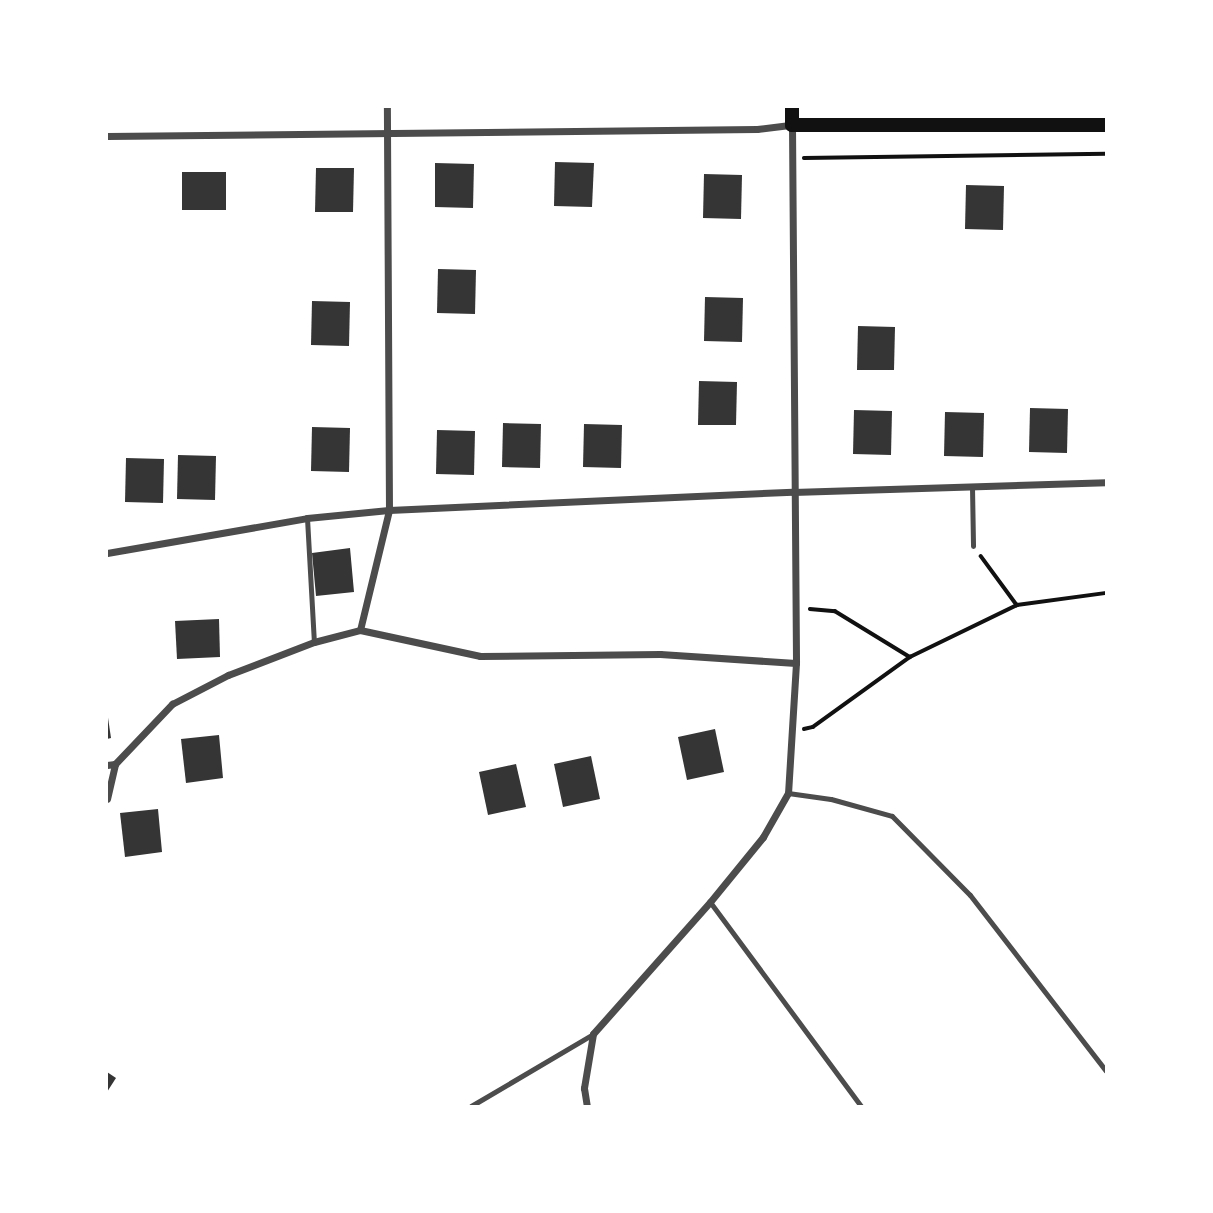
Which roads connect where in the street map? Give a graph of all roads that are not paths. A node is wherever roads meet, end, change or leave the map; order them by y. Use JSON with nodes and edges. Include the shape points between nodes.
{"nodes":[{"id":1,"x":387,"y":107,"type":"edge"},
{"id":2,"x":792,"y":107,"type":"edge"},
{"id":3,"x":792,"y":125,"type":"junction"},
{"id":4,"x":1106,"y":125,"type":"edge"},
{"id":5,"x":388,"y":131,"type":"junction"},
{"id":6,"x":107,"y":136,"type":"edge"},
{"id":7,"x":1106,"y":482,"type":"edge"},
{"id":8,"x":972,"y":486,"type":"junction"},
{"id":9,"x":793,"y":492,"type":"junction"},
{"id":10,"x":389,"y":510,"type":"junction"},
{"id":11,"x":307,"y":518,"type":"junction"},
{"id":12,"x":973,"y":546,"type":"road end"},
{"id":13,"x":107,"y":553,"type":"edge"},
{"id":14,"x":360,"y":630,"type":"junction"},
{"id":15,"x":314,"y":642,"type":"junction"},
{"id":16,"x":796,"y":663,"type":"junction"},
{"id":17,"x":111,"y":764,"type":"edge"},
{"id":18,"x":788,"y":793,"type":"junction"},
{"id":19,"x":107,"y":799,"type":"edge"},
{"id":20,"x":710,"y":902,"type":"junction"},
{"id":21,"x":593,"y":1034,"type":"junction"},
{"id":22,"x":1106,"y":1071,"type":"edge"},
{"id":23,"x":471,"y":1106,"type":"edge"},
{"id":24,"x":587,"y":1106,"type":"edge"},
{"id":25,"x":860,"y":1106,"type":"edge"}],
"edges":[{"from":1,"to":5,"type":"street"},
{"from":2,"to":3,"type":"main road"},
{"from":3,"to":4,"type":"main road"},
{"from":3,"to":5,"type":"street"},
{"from":3,"to":9,"type":"street"},
{"from":5,"to":6,"type":"street"},
{"from":5,"to":10,"type":"street"},
{"from":7,"to":8,"type":"street"},
{"from":8,"to":9,"type":"street"},
{"from":8,"to":12,"type":"lane"},
{"from":9,"to":10,"type":"street"},
{"from":9,"to":16,"type":"street"},
{"from":10,"to":11,"type":"street"},
{"from":10,"to":14,"type":"street"},
{"from":11,"to":13,"type":"street"},
{"from":11,"to":15,"type":"lane"},
{"from":14,"to":15,"type":"street"},
{"from":14,"to":16,"type":"street","via":[[480,656],[660,654]]},
{"from":15,"to":17,"type":"street","via":[[228,675],[172,704]]},
{"from":16,"to":18,"type":"street"},
{"from":17,"to":19,"type":"street"},
{"from":18,"to":20,"type":"street","via":[[762,837]]},
{"from":18,"to":22,"type":"lane","via":[[892,816],[970,895]]},
{"from":20,"to":21,"type":"street"},
{"from":20,"to":25,"type":"lane"},
{"from":21,"to":23,"type":"lane"},
{"from":21,"to":24,"type":"street","via":[[584,1088]]}]}
